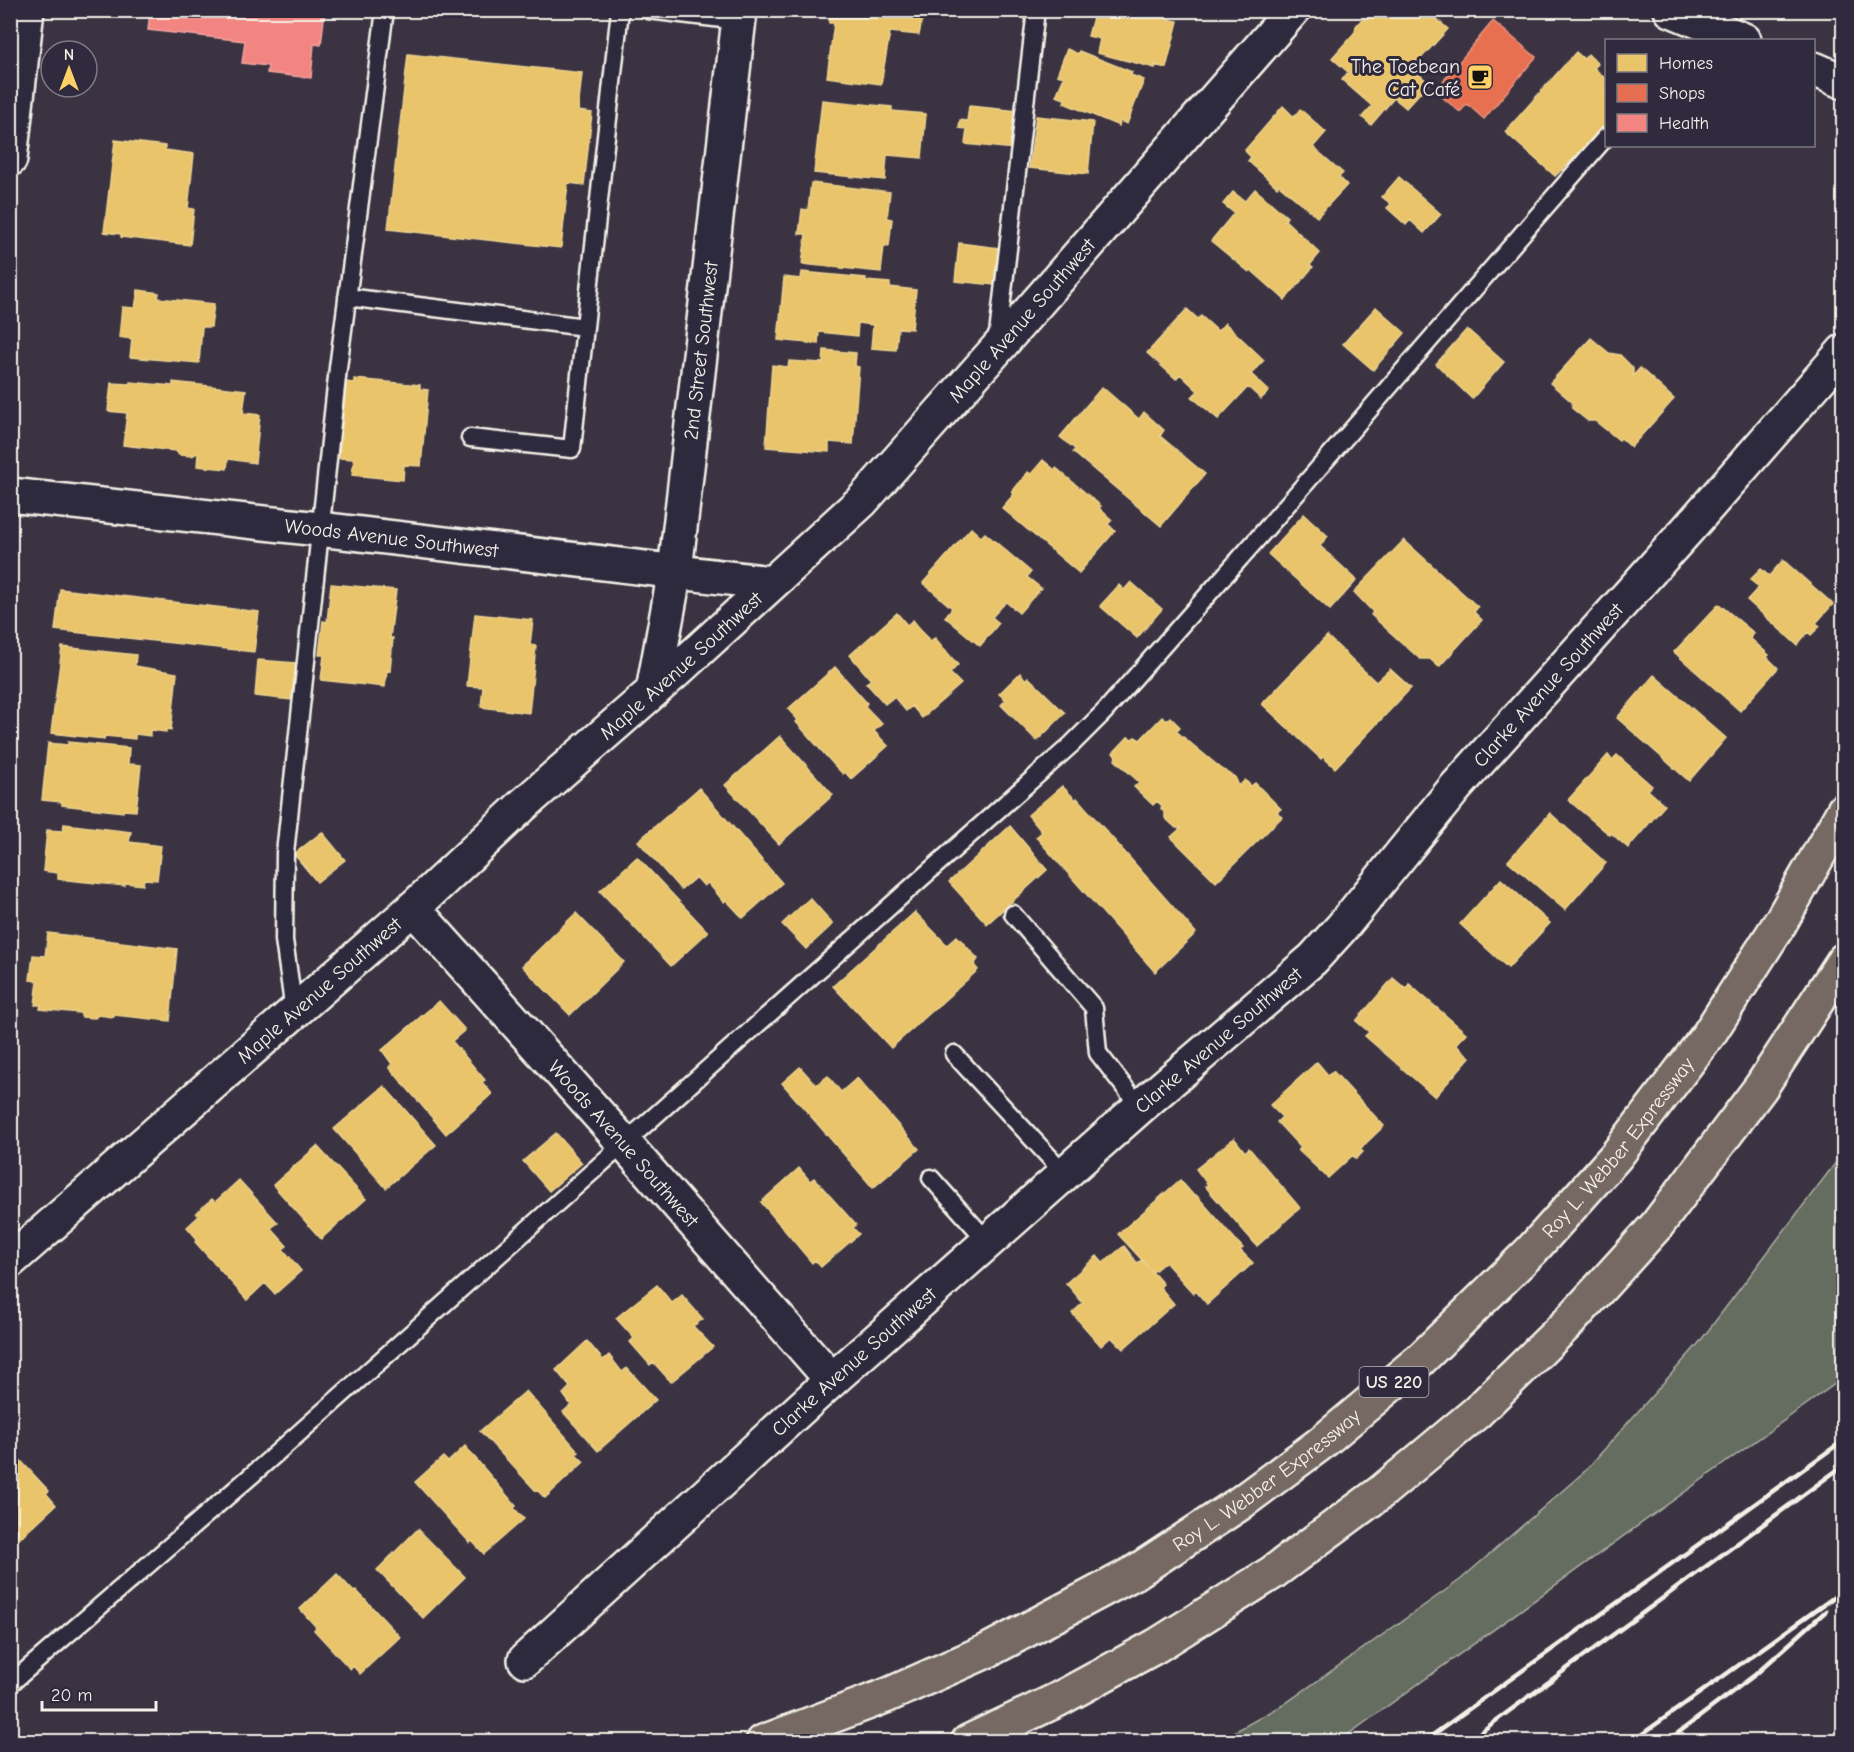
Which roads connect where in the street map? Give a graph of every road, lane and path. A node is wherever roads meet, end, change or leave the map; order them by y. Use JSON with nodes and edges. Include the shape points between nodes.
{"nodes":[{"id":1,"x":27,"y":10,"type":"edge"},
{"id":2,"x":385,"y":10,"type":"edge"},
{"id":3,"x":620,"y":10,"type":"edge"},
{"id":4,"x":648,"y":10,"type":"edge"},
{"id":5,"x":1036,"y":10,"type":"edge"},
{"id":6,"x":1293,"y":10,"type":"edge"},
{"id":7,"x":739,"y":16,"type":"edge"},
{"id":8,"x":1689,"y":22,"type":"edge"},
{"id":9,"x":1741,"y":39,"type":"edge"},
{"id":10,"x":1815,"y":69,"type":"edge"},
{"id":11,"x":1844,"y":82,"type":"edge"},
{"id":12,"x":1605,"y":138,"type":"edge"},
{"id":13,"x":10,"y":159,"type":"edge"},
{"id":14,"x":347,"y":297,"type":"junction"},
{"id":15,"x":585,"y":327,"type":"junction"},
{"id":16,"x":996,"y":350,"type":"junction"},
{"id":17,"x":1844,"y":351,"type":"edge"},
{"id":18,"x":470,"y":438,"type":"dead end"},
{"id":19,"x":10,"y":495,"type":"edge"},
{"id":20,"x":319,"y":529,"type":"junction"},
{"id":21,"x":675,"y":572,"type":"junction"},
{"id":22,"x":771,"y":583,"type":"junction"},
{"id":23,"x":653,"y":691,"type":"junction"},
{"id":24,"x":1844,"y":810,"type":"edge"},
{"id":25,"x":413,"y":908,"type":"junction"},
{"id":26,"x":1013,"y":914,"type":"dead end"},
{"id":27,"x":1844,"y":960,"type":"edge"},
{"id":28,"x":294,"y":1011,"type":"junction"},
{"id":29,"x":954,"y":1054,"type":"dead end"},
{"id":30,"x":1140,"y":1107,"type":"junction"},
{"id":31,"x":624,"y":1143,"type":"junction"},
{"id":32,"x":1065,"y":1174,"type":"junction"},
{"id":33,"x":931,"y":1178,"type":"dead end"},
{"id":34,"x":988,"y":1242,"type":"junction"},
{"id":35,"x":10,"y":1261,"type":"edge"},
{"id":36,"x":832,"y":1380,"type":"junction"},
{"id":37,"x":525,"y":1660,"type":"dead end"},
{"id":38,"x":10,"y":1684,"type":"edge"},
{"id":39,"x":763,"y":1742,"type":"edge"},
{"id":40,"x":968,"y":1742,"type":"edge"}],
"edges":[{"from":1,"to":13,"type":"street"},
{"from":2,"to":14,"type":"lane"},
{"from":3,"to":15,"type":"lane"},
{"from":4,"to":7,"type":"lane"},
{"from":5,"to":16,"type":"lane"},
{"from":6,"to":16,"type":"street","name":"Maple Avenue Southwest"},
{"from":7,"to":21,"type":"street","name":"2nd Street Southwest"},
{"from":8,"to":9,"type":"street"},
{"from":10,"to":11,"type":"street"},
{"from":12,"to":31,"type":"lane","via":[[1105,711]]},
{"from":14,"to":15,"type":"lane"},
{"from":14,"to":20,"type":"lane"},
{"from":15,"to":18,"type":"lane","via":[[572,449]]},
{"from":16,"to":22,"type":"street","name":"Maple Avenue Southwest","via":[[862,501]]},
{"from":17,"to":30,"type":"street","name":"Clarke Avenue Southwest","via":[[1455,788],[1313,959]]},
{"from":19,"to":20,"type":"street","name":"Woods Avenue Southwest"},
{"from":20,"to":21,"type":"street","name":"Woods Avenue Southwest"},
{"from":20,"to":28,"type":"lane","via":[[285,853],[284,940]]},
{"from":21,"to":22,"type":"street","name":"Woods Avenue Southwest"},
{"from":21,"to":23,"type":"street","name":"2nd Street Southwest"},
{"from":22,"to":23,"type":"street","name":"Maple Avenue Southwest"},
{"from":23,"to":25,"type":"street","name":"Maple Avenue Southwest"},
{"from":24,"to":39,"type":"highway","name":"Roy L. Webber Expressway","number":"US 220","via":[[1780,923],[1709,1034],[1623,1147],[1532,1250],[1420,1360],[1311,1451],[1134,1573],[989,1650],[888,1695]]},
{"from":25,"to":28,"type":"street","name":"Maple Avenue Southwest"},
{"from":25,"to":31,"type":"street","name":"Woods Avenue Southwest"},
{"from":26,"to":30,"type":"lane","via":[[1094,1008],[1098,1053]]},
{"from":27,"to":40,"type":"highway","via":[[1761,1087],[1657,1225],[1569,1322],[1477,1412],[1380,1493],[1272,1573],[1156,1646],[1058,1700]]},
{"from":28,"to":35,"type":"street","name":"Maple Avenue Southwest"},
{"from":29,"to":32,"type":"lane"},
{"from":30,"to":32,"type":"street","name":"Clarke Avenue Southwest"},
{"from":31,"to":36,"type":"street","name":"Woods Avenue Southwest"},
{"from":31,"to":38,"type":"lane","via":[[252,1475]]},
{"from":32,"to":34,"type":"street","name":"Clarke Avenue Southwest"},
{"from":33,"to":34,"type":"lane"},
{"from":34,"to":36,"type":"street","name":"Clarke Avenue Southwest"},
{"from":36,"to":37,"type":"street","name":"Clarke Avenue Southwest"}]}
